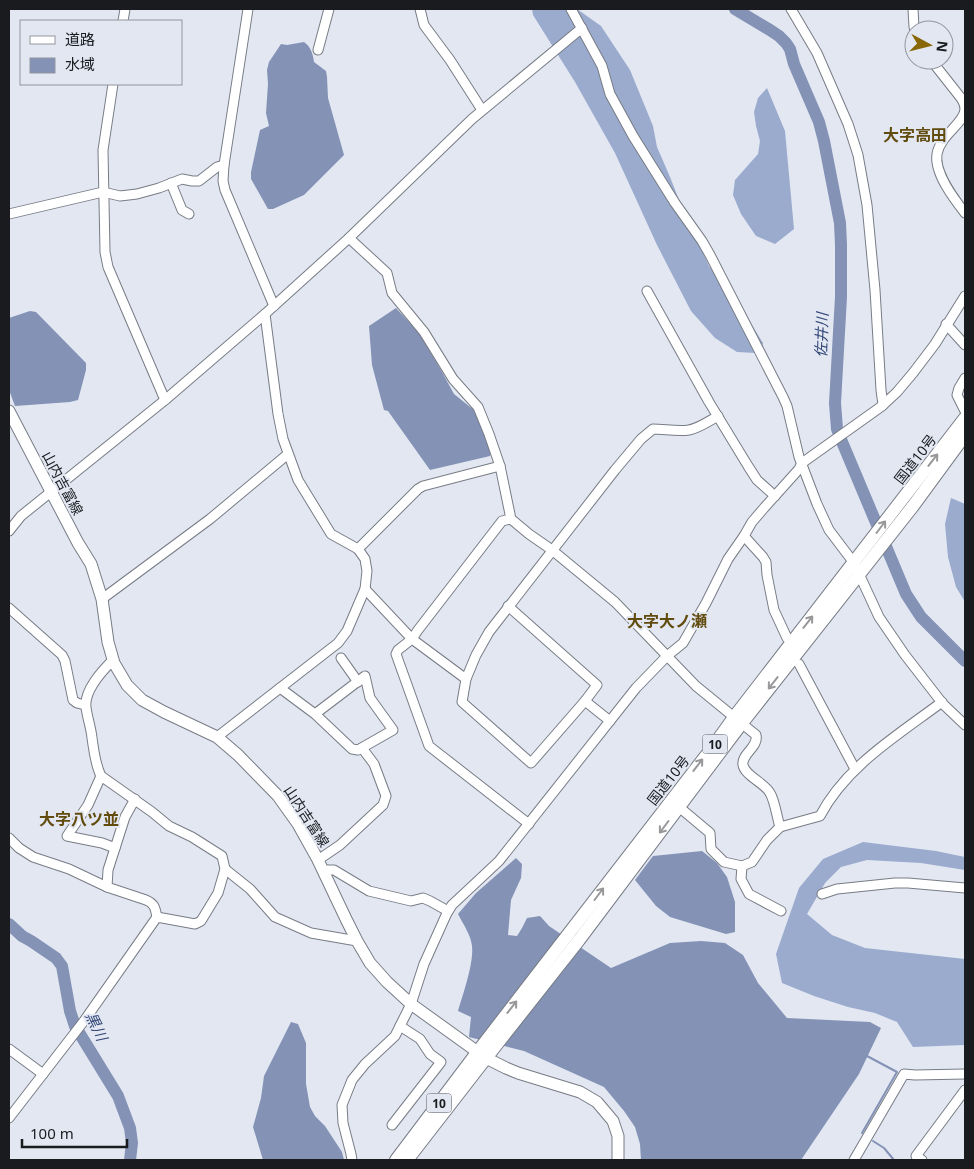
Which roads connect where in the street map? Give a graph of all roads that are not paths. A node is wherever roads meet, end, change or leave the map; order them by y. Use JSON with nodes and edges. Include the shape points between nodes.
{"nodes":[{"id":1,"x":248,"y":9,"type":"edge"},
{"id":2,"x":329,"y":9,"type":"edge"},
{"id":3,"x":420,"y":9,"type":"edge"},
{"id":4,"x":571,"y":9,"type":"edge"},
{"id":5,"x":791,"y":9,"type":"edge"},
{"id":6,"x":582,"y":28,"type":"junction"},
{"id":7,"x":318,"y":50,"type":"dead end"},
{"id":8,"x":939,"y":70,"type":"edge"},
{"id":9,"x":113,"y":85,"type":"edge"},
{"id":10,"x":482,"y":110,"type":"junction"},
{"id":11,"x":224,"y":165,"type":"junction"},
{"id":12,"x":171,"y":183,"type":"junction"},
{"id":13,"x":103,"y":192,"type":"junction"},
{"id":14,"x":965,"y":212,"type":"edge"},
{"id":15,"x":9,"y":214,"type":"edge"},
{"id":16,"x":189,"y":214,"type":"dead end"},
{"id":17,"x":349,"y":238,"type":"junction"},
{"id":18,"x":646,"y":291,"type":"dead end"},
{"id":19,"x":965,"y":296,"type":"edge"},
{"id":20,"x":274,"y":306,"type":"junction"},
{"id":21,"x":265,"y":314,"type":"junction"},
{"id":22,"x":946,"y":324,"type":"junction"},
{"id":23,"x":965,"y":345,"type":"edge"},
{"id":24,"x":965,"y":378,"type":"edge"},
{"id":25,"x":165,"y":400,"type":"junction"},
{"id":26,"x":880,"y":407,"type":"junction"},
{"id":27,"x":9,"y":411,"type":"edge"},
{"id":28,"x":965,"y":411,"type":"edge"},
{"id":29,"x":718,"y":416,"type":"junction"},
{"id":30,"x":965,"y":418,"type":"edge"},
{"id":31,"x":965,"y":435,"type":"edge"},
{"id":32,"x":288,"y":454,"type":"junction"},
{"id":33,"x":806,"y":461,"type":"junction"},
{"id":34,"x":500,"y":466,"type":"junction"},
{"id":35,"x":51,"y":492,"type":"junction"},
{"id":36,"x":775,"y":496,"type":"junction"},
{"id":37,"x":908,"y":502,"type":"junction"},
{"id":38,"x":511,"y":519,"type":"junction"},
{"id":39,"x":9,"y":531,"type":"edge"},
{"id":40,"x":744,"y":536,"type":"junction"},
{"id":41,"x":358,"y":549,"type":"junction"},
{"id":42,"x":552,"y":550,"type":"junction"},
{"id":43,"x":860,"y":560,"type":"junction"},
{"id":44,"x":859,"y":575,"type":"junction"},
{"id":45,"x":365,"y":589,"type":"junction"},
{"id":46,"x":102,"y":599,"type":"junction"},
{"id":47,"x":508,"y":606,"type":"junction"},
{"id":48,"x":9,"y":608,"type":"edge"},
{"id":49,"x":787,"y":638,"type":"dead end"},
{"id":50,"x":412,"y":639,"type":"junction"},
{"id":51,"x":667,"y":656,"type":"junction"},
{"id":52,"x":341,"y":658,"type":"dead end"},
{"id":53,"x":113,"y":660,"type":"junction"},
{"id":54,"x":799,"y":664,"type":"dead end"},
{"id":55,"x":466,"y":679,"type":"junction"},
{"id":56,"x":358,"y":682,"type":"junction"},
{"id":57,"x":280,"y":688,"type":"junction"},
{"id":58,"x":586,"y":701,"type":"junction"},
{"id":59,"x":942,"y":702,"type":"junction"},
{"id":60,"x":85,"y":705,"type":"junction"},
{"id":61,"x":316,"y":714,"type":"junction"},
{"id":62,"x":738,"y":720,"type":"junction"},
{"id":63,"x":610,"y":721,"type":"junction"},
{"id":64,"x":965,"y":725,"type":"edge"},
{"id":65,"x":217,"y":737,"type":"junction"},
{"id":66,"x":362,"y":748,"type":"junction"},
{"id":67,"x":856,"y":769,"type":"junction"},
{"id":68,"x":101,"y":776,"type":"junction"},
{"id":69,"x":135,"y":799,"type":"junction"},
{"id":70,"x":679,"y":807,"type":"junction"},
{"id":71,"x":529,"y":824,"type":"junction"},
{"id":72,"x":780,"y":827,"type":"junction"},
{"id":73,"x":9,"y":838,"type":"edge"},
{"id":74,"x":115,"y":848,"type":"junction"},
{"id":75,"x":318,"y":860,"type":"junction"},
{"id":76,"x":742,"y":866,"type":"junction"},
{"id":77,"x":225,"y":869,"type":"junction"},
{"id":78,"x":323,"y":870,"type":"junction"},
{"id":79,"x":107,"y":886,"type":"junction"},
{"id":80,"x":965,"y":888,"type":"edge"},
{"id":81,"x":822,"y":894,"type":"dead end"},
{"id":82,"x":781,"y":910,"type":"dead end"},
{"id":83,"x":448,"y":911,"type":"junction"},
{"id":84,"x":157,"y":917,"type":"junction"},
{"id":85,"x":575,"y":936,"type":"junction"},
{"id":86,"x":357,"y":941,"type":"junction"},
{"id":87,"x":411,"y":1004,"type":"junction"},
{"id":88,"x":400,"y":1026,"type":"junction"},
{"id":89,"x":9,"y":1049,"type":"edge"},
{"id":90,"x":484,"y":1052,"type":"junction"},
{"id":91,"x":43,"y":1074,"type":"junction"},
{"id":92,"x":965,"y":1074,"type":"edge"},
{"id":93,"x":965,"y":1090,"type":"edge"},
{"id":94,"x":9,"y":1118,"type":"edge"},
{"id":95,"x":392,"y":1125,"type":"dead end"},
{"id":96,"x":352,"y":1160,"type":"edge"},
{"id":97,"x":396,"y":1160,"type":"edge"},
{"id":98,"x":407,"y":1160,"type":"edge"},
{"id":99,"x":618,"y":1160,"type":"edge"},
{"id":100,"x":854,"y":1160,"type":"edge"},
{"id":101,"x":922,"y":1160,"type":"edge"}],
"edges":[{"from":1,"to":11,"type":"street"},
{"from":2,"to":7,"type":"street"},
{"from":3,"to":10,"type":"street","via":[[424,25]]},
{"from":4,"to":6,"type":"street"},
{"from":5,"to":26,"type":"street","via":[[817,53],[858,155],[867,205],[875,290]]},
{"from":6,"to":10,"type":"street"},
{"from":6,"to":33,"type":"street","via":[[602,66],[614,103],[675,203],[702,240],[750,332],[787,406],[796,445]]},
{"from":8,"to":14,"type":"street","via":[[961,98],[965,109],[944,139],[937,159],[942,178]]},
{"from":9,"to":13,"type":"street","via":[[103,150]]},
{"from":10,"to":17,"type":"street"},
{"from":11,"to":12,"type":"street","via":[[217,166],[198,181],[182,178]]},
{"from":11,"to":20,"type":"street","via":[[225,190]]},
{"from":12,"to":13,"type":"street","via":[[138,194],[120,196]]},
{"from":12,"to":16,"type":"street","via":[[182,210]]},
{"from":13,"to":15,"type":"street"},
{"from":13,"to":25,"type":"street","via":[[108,267]]},
{"from":17,"to":20,"type":"street"},
{"from":17,"to":34,"type":"street","via":[[387,273],[392,293],[424,332],[453,379],[478,407]]},
{"from":18,"to":29,"type":"street"},
{"from":19,"to":22,"type":"street"},
{"from":20,"to":21,"type":"street"},
{"from":21,"to":25,"type":"street"},
{"from":21,"to":32,"type":"street","via":[[278,414]]},
{"from":22,"to":23,"type":"street"},
{"from":22,"to":26,"type":"street","via":[[913,373]]},
{"from":24,"to":28,"type":"street","via":[[957,395]]},
{"from":25,"to":35,"type":"street"},
{"from":26,"to":33,"type":"street"},
{"from":27,"to":35,"type":"main road","name":"山内吉富線"},
{"from":29,"to":36,"type":"street","via":[[757,480]]},
{"from":29,"to":42,"type":"street","via":[[690,430],[653,429],[647,432]]},
{"from":37,"to":30,"type":"highway","name":"国道10号","number":"10","one_way":true},
{"from":31,"to":37,"type":"highway","name":"国道10号","number":"10"},
{"from":32,"to":41,"type":"street","via":[[298,480],[331,534]]},
{"from":32,"to":46,"type":"street","via":[[210,519]]},
{"from":33,"to":36,"type":"street"},
{"from":33,"to":43,"type":"street","via":[[829,530]]},
{"from":34,"to":38,"type":"street"},
{"from":34,"to":41,"type":"street","via":[[422,486]]},
{"from":35,"to":39,"type":"street","via":[[21,516]]},
{"from":35,"to":46,"type":"main road","name":"山内吉富線","via":[[90,564]]},
{"from":36,"to":40,"type":"street"},
{"from":37,"to":43,"type":"highway","name":"国道10号","number":"10"},
{"from":38,"to":42,"type":"street"},
{"from":38,"to":50,"type":"street","via":[[502,521]]},
{"from":40,"to":49,"type":"street","via":[[766,562],[774,610]]},
{"from":40,"to":51,"type":"street","via":[[683,642]]},
{"from":41,"to":45,"type":"street","via":[[365,559]]},
{"from":42,"to":47,"type":"street"},
{"from":42,"to":51,"type":"street","via":[[615,602]]},
{"from":43,"to":44,"type":"highway","name":"国道10号","number":"10"},
{"from":62,"to":43,"type":"highway","name":"国道10号","number":"10","one_way":true},
{"from":44,"to":59,"type":"street","via":[[879,617]]},
{"from":44,"to":62,"type":"highway","name":"国道10号","number":"10","one_way":true},
{"from":45,"to":50,"type":"street"},
{"from":45,"to":57,"type":"street","via":[[347,631],[338,643]]},
{"from":46,"to":53,"type":"main road","name":"山内吉富線"},
{"from":47,"to":55,"type":"street","via":[[486,636]]},
{"from":47,"to":58,"type":"street","via":[[597,685]]},
{"from":48,"to":60,"type":"street","via":[[62,655],[73,700]]},
{"from":50,"to":55,"type":"street"},
{"from":50,"to":71,"type":"street","via":[[396,654],[429,746]]},
{"from":51,"to":62,"type":"street","via":[[696,686]]},
{"from":51,"to":63,"type":"street"},
{"from":52,"to":56,"type":"street"},
{"from":53,"to":60,"type":"street","via":[[94,682]]},
{"from":53,"to":65,"type":"main road","name":"山内吉富線","via":[[127,685],[142,700]]},
{"from":54,"to":67,"type":"street"},
{"from":55,"to":58,"type":"street","via":[[462,702],[531,763]]},
{"from":56,"to":61,"type":"street"},
{"from":56,"to":66,"type":"street","via":[[365,676],[370,698],[393,730]]},
{"from":57,"to":61,"type":"street"},
{"from":57,"to":65,"type":"street"},
{"from":58,"to":63,"type":"street"},
{"from":59,"to":64,"type":"street"},
{"from":59,"to":67,"type":"street"},
{"from":60,"to":68,"type":"street","via":[[96,767]]},
{"from":61,"to":66,"type":"street","via":[[352,749]]},
{"from":62,"to":70,"type":"highway","name":"国道10号","number":"10"},
{"from":62,"to":72,"type":"street","via":[[757,737],[743,766],[770,793]]},
{"from":85,"to":62,"type":"highway","name":"国道10号","number":"10","one_way":true,"via":[[712,748]]},
{"from":63,"to":71,"type":"street"},
{"from":65,"to":75,"type":"main road","name":"山内吉富線","via":[[278,796]]},
{"from":66,"to":75,"type":"street","via":[[374,764],[386,796],[383,805],[340,845]]},
{"from":67,"to":72,"type":"street","via":[[827,802],[820,816]]},
{"from":68,"to":69,"type":"street"},
{"from":68,"to":74,"type":"street","via":[[88,805],[67,836]]},
{"from":69,"to":74,"type":"street","via":[[124,817]]},
{"from":69,"to":77,"type":"street","via":[[169,826],[192,836],[222,856]]},
{"from":70,"to":76,"type":"street","via":[[710,832],[711,849],[724,862]]},
{"from":70,"to":85,"type":"highway","name":"国道10号","number":"10","one_way":true},
{"from":71,"to":83,"type":"street","via":[[499,861]]},
{"from":72,"to":76,"type":"street","via":[[752,862]]},
{"from":73,"to":79,"type":"street","via":[[33,857]]},
{"from":74,"to":79,"type":"street"},
{"from":75,"to":78,"type":"main road","name":"山内吉富線"},
{"from":76,"to":82,"type":"street","via":[[741,879],[749,894]]},
{"from":77,"to":84,"type":"street","via":[[218,892],[201,921],[195,924]]},
{"from":77,"to":86,"type":"street","via":[[250,889],[276,917],[311,933]]},
{"from":78,"to":83,"type":"street","via":[[334,870],[369,891],[411,901],[423,898]]},
{"from":78,"to":86,"type":"main road","name":"山内吉富線"},
{"from":79,"to":84,"type":"street","via":[[152,903]]},
{"from":80,"to":81,"type":"street","via":[[895,883],[837,889]]},
{"from":83,"to":87,"type":"street","via":[[424,964]]},
{"from":84,"to":91,"type":"street"},
{"from":85,"to":90,"type":"highway","name":"国道10号","number":"10"},
{"from":86,"to":87,"type":"main road","name":"山内吉富線","via":[[370,963]]},
{"from":87,"to":88,"type":"street"},
{"from":87,"to":90,"type":"main road","name":"山内吉富線"},
{"from":88,"to":95,"type":"street","via":[[420,1039],[430,1054],[441,1062]]},
{"from":88,"to":96,"type":"street","via":[[395,1036],[352,1080],[342,1105]]},
{"from":89,"to":91,"type":"street"},
{"from":90,"to":97,"type":"highway","name":"国道10号","number":"10"},
{"from":90,"to":98,"type":"highway","name":"国道10号","number":"10"},
{"from":90,"to":99,"type":"main road","name":"山内吉富線","via":[[506,1068],[580,1092],[597,1102],[613,1121],[618,1136]]},
{"from":91,"to":94,"type":"street"},
{"from":92,"to":100,"type":"street","via":[[904,1074]]},
{"from":93,"to":101,"type":"street","via":[[916,1156]]}]}
